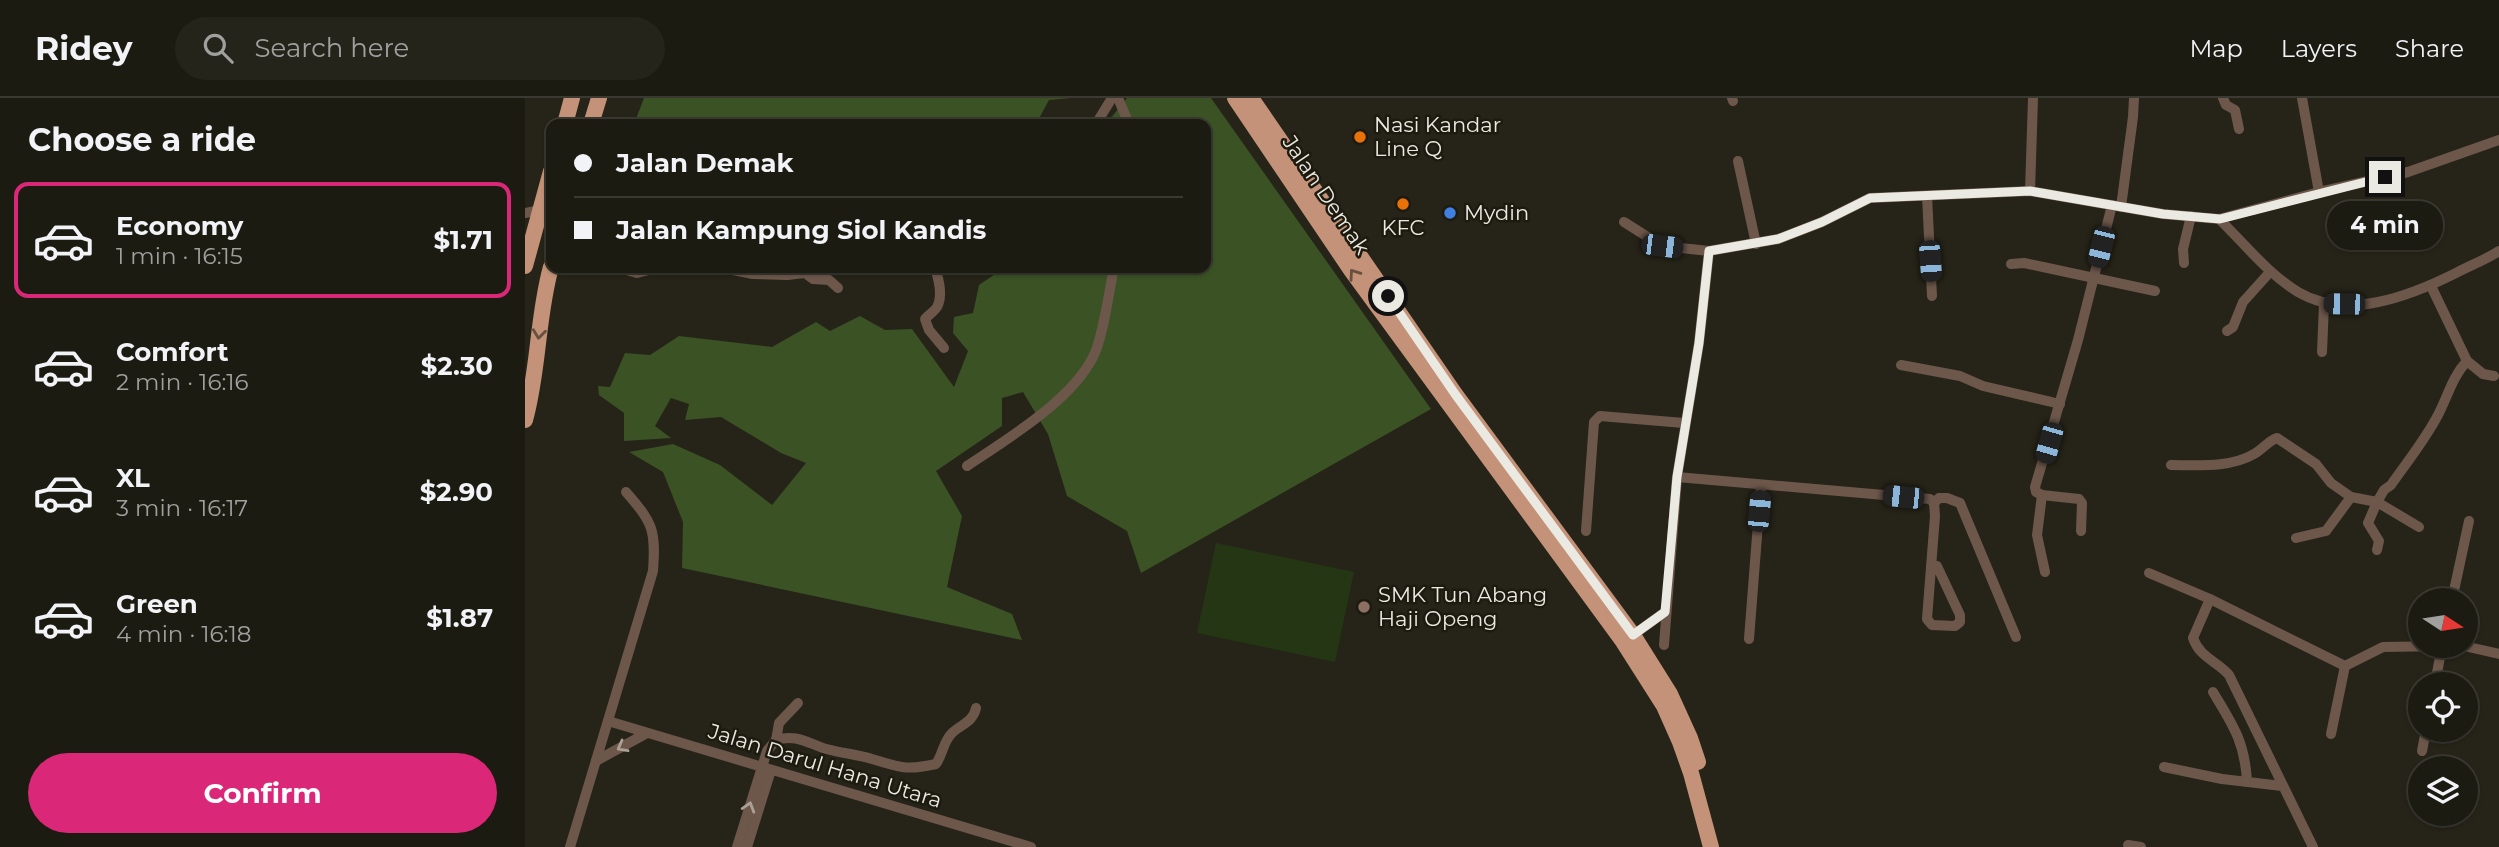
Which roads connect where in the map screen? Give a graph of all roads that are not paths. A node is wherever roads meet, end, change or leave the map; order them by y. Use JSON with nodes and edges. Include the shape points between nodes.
{"nodes":[{"id":1,"x":572,"y":98,"type":"edge"},
{"id":2,"x":599,"y":98,"type":"edge"},
{"id":3,"x":1112,"y":98,"type":"edge"},
{"id":4,"x":1118,"y":98,"type":"edge"},
{"id":5,"x":1235,"y":98,"type":"edge"},
{"id":6,"x":1251,"y":98,"type":"edge"},
{"id":7,"x":2033,"y":98,"type":"edge"},
{"id":8,"x":2134,"y":98,"type":"edge"},
{"id":9,"x":2223,"y":98,"type":"edge"},
{"id":10,"x":2302,"y":98,"type":"edge"},
{"id":11,"x":566,"y":119,"type":"edge"},
{"id":12,"x":593,"y":119,"type":"edge"},
{"id":13,"x":1099,"y":119,"type":"edge"},
{"id":14,"x":1127,"y":119,"type":"edge"},
{"id":15,"x":2239,"y":129,"type":"dead end"},
{"id":16,"x":2499,"y":140,"type":"edge"},
{"id":17,"x":1738,"y":161,"type":"dead end"},
{"id":18,"x":546,"y":182,"type":"edge"},
{"id":19,"x":2030,"y":191,"type":"junction"},
{"id":20,"x":2319,"y":192,"type":"junction"},
{"id":21,"x":1927,"y":196,"type":"junction"},
{"id":22,"x":2117,"y":206,"type":"junction"},
{"id":23,"x":532,"y":212,"type":"edge"},
{"id":24,"x":2191,"y":216,"type":"junction"},
{"id":25,"x":2220,"y":219,"type":"junction"},
{"id":26,"x":1623,"y":222,"type":"dead end"},
{"id":27,"x":530,"y":225,"type":"edge"},
{"id":28,"x":1756,"y":244,"type":"junction"},
{"id":29,"x":1709,"y":251,"type":"junction"},
{"id":30,"x":2499,"y":251,"type":"edge"},
{"id":31,"x":2184,"y":263,"type":"dead end"},
{"id":32,"x":2011,"y":264,"type":"dead end"},
{"id":33,"x":525,"y":266,"type":"edge"},
{"id":34,"x":2270,"y":272,"type":"junction"},
{"id":35,"x":549,"y":273,"type":"edge"},
{"id":36,"x":748,"y":273,"type":"edge"},
{"id":37,"x":805,"y":273,"type":"edge"},
{"id":38,"x":805,"y":273,"type":"edge"},
{"id":39,"x":937,"y":273,"type":"edge"},
{"id":40,"x":1113,"y":273,"type":"edge"},
{"id":41,"x":2094,"y":278,"type":"junction"},
{"id":42,"x":2431,"y":286,"type":"junction"},
{"id":43,"x":838,"y":288,"type":"dead end"},
{"id":44,"x":2155,"y":291,"type":"dead end"},
{"id":45,"x":1932,"y":296,"type":"dead end"},
{"id":46,"x":2324,"y":304,"type":"junction"},
{"id":47,"x":2227,"y":331,"type":"dead end"},
{"id":48,"x":944,"y":348,"type":"dead end"},
{"id":49,"x":2322,"y":352,"type":"dead end"},
{"id":50,"x":2467,"y":361,"type":"junction"},
{"id":51,"x":1901,"y":365,"type":"dead end"},
{"id":52,"x":2494,"y":376,"type":"dead end"},
{"id":53,"x":2060,"y":404,"type":"junction"},
{"id":54,"x":525,"y":420,"type":"edge"},
{"id":55,"x":1684,"y":423,"type":"junction"},
{"id":56,"x":2171,"y":465,"type":"dead end"},
{"id":57,"x":967,"y":466,"type":"dead end"},
{"id":58,"x":1677,"y":477,"type":"junction"},
{"id":59,"x":1761,"y":485,"type":"junction"},
{"id":60,"x":626,"y":492,"type":"dead end"},
{"id":61,"x":2042,"y":495,"type":"junction"},
{"id":62,"x":2351,"y":498,"type":"junction"},
{"id":63,"x":2377,"y":502,"type":"junction"},
{"id":64,"x":1934,"y":503,"type":"junction"},
{"id":65,"x":2469,"y":521,"type":"dead end"},
{"id":66,"x":2419,"y":527,"type":"dead end"},
{"id":67,"x":1586,"y":531,"type":"dead end"},
{"id":68,"x":2081,"y":531,"type":"dead end"},
{"id":69,"x":2296,"y":538,"type":"dead end"},
{"id":70,"x":2377,"y":550,"type":"dead end"},
{"id":71,"x":1931,"y":565,"type":"junction"},
{"id":72,"x":2045,"y":572,"type":"dead end"},
{"id":73,"x":2149,"y":573,"type":"dead end"},
{"id":74,"x":2455,"y":588,"type":"edge"},
{"id":75,"x":2210,"y":599,"type":"junction"},
{"id":76,"x":1665,"y":612,"type":"junction"},
{"id":77,"x":1633,"y":635,"type":"junction"},
{"id":78,"x":2016,"y":637,"type":"dead end"},
{"id":79,"x":1749,"y":639,"type":"dead end"},
{"id":80,"x":1664,"y":645,"type":"dead end"},
{"id":81,"x":2408,"y":647,"type":"edge"},
{"id":82,"x":2478,"y":649,"type":"edge"},
{"id":83,"x":2499,"y":654,"type":"edge"},
{"id":84,"x":2345,"y":666,"type":"junction"},
{"id":85,"x":2213,"y":692,"type":"dead end"},
{"id":86,"x":798,"y":704,"type":"dead end"},
{"id":87,"x":976,"y":708,"type":"dead end"},
{"id":88,"x":608,"y":721,"type":"junction"},
{"id":89,"x":647,"y":733,"type":"junction"},
{"id":90,"x":2331,"y":734,"type":"dead end"},
{"id":91,"x":776,"y":740,"type":"junction"},
{"id":92,"x":2424,"y":742,"type":"edge"},
{"id":93,"x":2422,"y":751,"type":"dead end"},
{"id":94,"x":596,"y":761,"type":"junction"},
{"id":95,"x":2164,"y":767,"type":"dead end"},
{"id":96,"x":766,"y":768,"type":"junction"},
{"id":97,"x":2247,"y":782,"type":"junction"},
{"id":98,"x":2282,"y":786,"type":"junction"},
{"id":99,"x":2128,"y":845,"type":"dead end"},
{"id":100,"x":570,"y":847,"type":"edge"},
{"id":101,"x":737,"y":847,"type":"edge"},
{"id":102,"x":747,"y":847,"type":"edge"},
{"id":103,"x":1031,"y":847,"type":"edge"},
{"id":104,"x":1711,"y":847,"type":"edge"},
{"id":105,"x":1721,"y":847,"type":"edge"},
{"id":106,"x":2141,"y":847,"type":"edge"},
{"id":107,"x":2313,"y":847,"type":"edge"}],
"edges":[{"from":1,"to":11,"type":"highway"},
{"from":2,"to":12,"type":"highway"},
{"from":3,"to":13,"type":"street"},
{"from":4,"to":14,"type":"street"},
{"from":104,"to":5,"type":"highway","name":"Jalan Demak","one_way":true,"via":[[1691,773],[1664,706],[1629,651],[1351,270]]},
{"from":6,"to":77,"type":"highway","name":"Jalan Demak","via":[[1455,394]]},
{"from":7,"to":19,"type":"street"},
{"from":8,"to":22,"type":"street"},
{"from":9,"to":15,"type":"street","via":[[2225,105],[2235,110]]},
{"from":10,"to":20,"type":"street"},
{"from":16,"to":20,"type":"street","via":[[2408,172]]},
{"from":17,"to":28,"type":"street"},
{"from":18,"to":23,"type":"highway"},
{"from":19,"to":21,"type":"street"},
{"from":19,"to":22,"type":"street"},
{"from":20,"to":25,"type":"street"},
{"from":21,"to":28,"type":"street","via":[[1870,198],[1822,222]]},
{"from":21,"to":45,"type":"street"},
{"from":22,"to":24,"type":"street"},
{"from":22,"to":41,"type":"street"},
{"from":23,"to":27,"type":"highway"},
{"from":24,"to":25,"type":"street"},
{"from":24,"to":31,"type":"street"},
{"from":25,"to":34,"type":"street"},
{"from":26,"to":29,"type":"street","via":[[1662,246]]},
{"from":27,"to":33,"type":"highway"},
{"from":28,"to":29,"type":"street"},
{"from":29,"to":55,"type":"street"},
{"from":30,"to":42,"type":"street"},
{"from":32,"to":41,"type":"street"},
{"from":34,"to":46,"type":"street"},
{"from":34,"to":47,"type":"street","via":[[2243,302]]},
{"from":35,"to":54,"type":"highway","one_way":true},
{"from":36,"to":37,"type":"street"},
{"from":38,"to":43,"type":"street","via":[[813,279],[829,280]]},
{"from":39,"to":48,"type":"street","via":[[937,308],[925,319]]},
{"from":40,"to":57,"type":"street","via":[[1096,350],[1083,373],[1027,425]]},
{"from":41,"to":44,"type":"street"},
{"from":41,"to":53,"type":"street"},
{"from":42,"to":46,"type":"street","via":[[2390,299]]},
{"from":42,"to":50,"type":"street"},
{"from":46,"to":49,"type":"street"},
{"from":50,"to":52,"type":"street","via":[[2483,374]]},
{"from":50,"to":63,"type":"street","via":[[2422,441]]},
{"from":51,"to":53,"type":"street"},
{"from":53,"to":61,"type":"street","via":[[2035,487]]},
{"from":55,"to":58,"type":"street"},
{"from":55,"to":67,"type":"street","via":[[1599,416],[1594,422]]},
{"from":56,"to":62,"type":"street","via":[[2227,463],[2254,454],[2277,438],[2316,464]]},
{"from":58,"to":59,"type":"street"},
{"from":58,"to":76,"type":"street"},
{"from":59,"to":64,"type":"street","via":[[1930,499]]},
{"from":59,"to":79,"type":"street"},
{"from":60,"to":88,"type":"street","via":[[649,518],[655,552]]},
{"from":61,"to":68,"type":"street","via":[[2079,499]]},
{"from":61,"to":72,"type":"street","via":[[2037,532]]},
{"from":62,"to":63,"type":"street"},
{"from":62,"to":69,"type":"street","via":[[2326,531]]},
{"from":63,"to":66,"type":"street"},
{"from":63,"to":70,"type":"street","via":[[2368,523],[2379,541]]},
{"from":64,"to":71,"type":"street"},
{"from":64,"to":78,"type":"street","via":[[1939,498],[1960,503]]},
{"from":65,"to":74,"type":"street"},
{"from":71,"to":71,"type":"street","via":[[1942,573],[1960,615],[1955,626],[1928,623]]},
{"from":73,"to":75,"type":"street"},
{"from":75,"to":84,"type":"street"},
{"from":75,"to":98,"type":"street","via":[[2193,639],[2208,660],[2229,675]]},
{"from":76,"to":77,"type":"street"},
{"from":76,"to":80,"type":"street"},
{"from":77,"to":105,"type":"highway","name":"Jalan Demak","via":[[1670,694],[1690,738]]},
{"from":81,"to":84,"type":"street","via":[[2383,647]]},
{"from":82,"to":83,"type":"street"},
{"from":84,"to":90,"type":"street"},
{"from":85,"to":97,"type":"street","via":[[2246,757]]},
{"from":86,"to":91,"type":"street","via":[[779,723]]},
{"from":87,"to":91,"type":"street","via":[[974,717],[952,733],[936,764],[909,769],[796,737]]},
{"from":88,"to":89,"type":"street","name":"Jalan Darul Hana Utara"},
{"from":88,"to":94,"type":"street"},
{"from":89,"to":94,"type":"street","one_way":true},
{"from":89,"to":96,"type":"street","name":"Jalan Darul Hana Utara"},
{"from":91,"to":96,"type":"street","via":[[767,751]]},
{"from":92,"to":93,"type":"street"},
{"from":94,"to":100,"type":"street"},
{"from":95,"to":97,"type":"street"},
{"from":101,"to":96,"type":"street","one_way":true},
{"from":96,"to":102,"type":"street"},
{"from":96,"to":103,"type":"street","name":"Jalan Darul Hana Utara"},
{"from":97,"to":98,"type":"street"},
{"from":98,"to":107,"type":"street"},
{"from":99,"to":106,"type":"street"}]}
